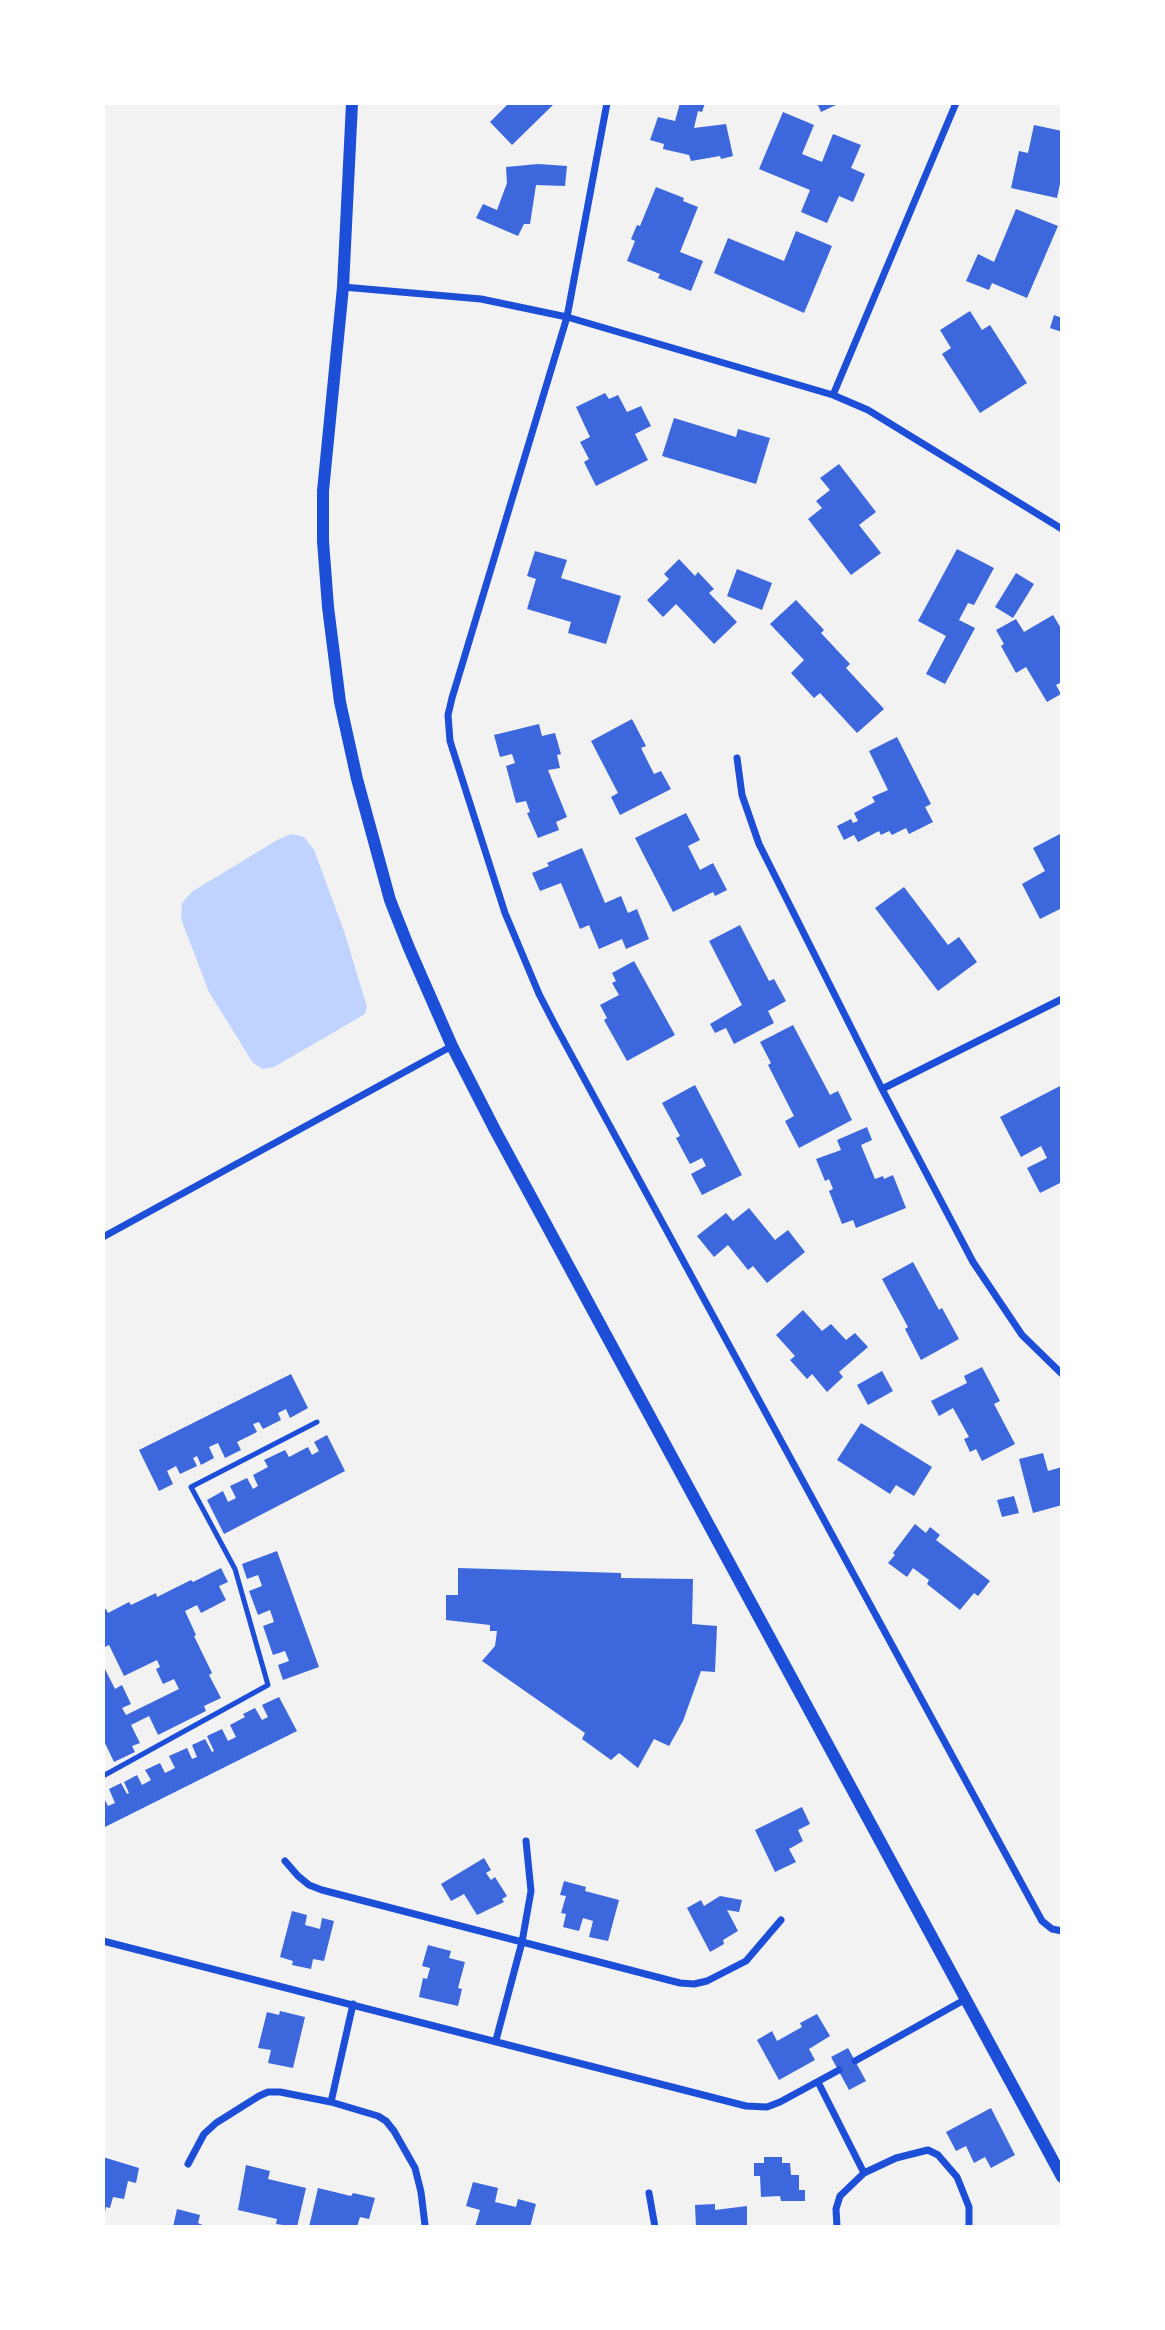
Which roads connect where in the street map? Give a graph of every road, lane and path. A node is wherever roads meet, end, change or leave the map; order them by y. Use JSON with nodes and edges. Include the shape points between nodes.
{"nodes":[{"id":1,"x":352,"y":103,"type":"edge"},
{"id":2,"x":607,"y":103,"type":"edge"},
{"id":3,"x":956,"y":103,"type":"edge"},
{"id":4,"x":343,"y":287,"type":"junction"},
{"id":5,"x":567,"y":317,"type":"junction"},
{"id":6,"x":833,"y":396,"type":"junction"},
{"id":7,"x":1062,"y":529,"type":"edge"},
{"id":8,"x":737,"y":758,"type":"dead end"},
{"id":9,"x":1062,"y":999,"type":"edge"},
{"id":10,"x":452,"y":1046,"type":"junction"},
{"id":11,"x":882,"y":1090,"type":"junction"},
{"id":12,"x":103,"y":1237,"type":"edge"},
{"id":13,"x":1062,"y":1374,"type":"edge"},
{"id":14,"x":317,"y":1422,"type":"dead end"},
{"id":15,"x":103,"y":1776,"type":"edge"},
{"id":16,"x":526,"y":1841,"type":"dead end"},
{"id":17,"x":285,"y":1861,"type":"dead end"},
{"id":18,"x":781,"y":1920,"type":"dead end"},
{"id":19,"x":1062,"y":1931,"type":"edge"},
{"id":20,"x":103,"y":1941,"type":"edge"},
{"id":21,"x":522,"y":1942,"type":"junction"},
{"id":22,"x":966,"y":1999,"type":"junction"},
{"id":23,"x":353,"y":2004,"type":"junction"},
{"id":24,"x":496,"y":2040,"type":"junction"},
{"id":25,"x":855,"y":2061,"type":"dead end"},
{"id":26,"x":839,"y":2070,"type":"dead end"},
{"id":27,"x":818,"y":2082,"type":"junction"},
{"id":28,"x":331,"y":2102,"type":"junction"},
{"id":29,"x":188,"y":2164,"type":"dead end"},
{"id":30,"x":864,"y":2173,"type":"junction"},
{"id":31,"x":1062,"y":2177,"type":"edge"},
{"id":32,"x":649,"y":2193,"type":"dead end"},
{"id":33,"x":425,"y":2225,"type":"dead end"},
{"id":34,"x":655,"y":2227,"type":"edge"},
{"id":35,"x":837,"y":2227,"type":"edge"},
{"id":36,"x":969,"y":2227,"type":"edge"}],
"edges":[{"from":1,"to":4,"type":"street"},
{"from":2,"to":5,"type":"street"},
{"from":3,"to":6,"type":"street"},
{"from":4,"to":5,"type":"street","via":[[481,299]]},
{"from":4,"to":10,"type":"street","via":[[323,491],[324,571],[335,670],[356,779],[390,900]]},
{"from":5,"to":6,"type":"street"},
{"from":5,"to":19,"type":"street","via":[[452,698],[450,741],[505,913],[539,994],[1042,1921]]},
{"from":6,"to":7,"type":"street","via":[[868,410]]},
{"from":8,"to":11,"type":"street","via":[[742,795],[759,844]]},
{"from":9,"to":11,"type":"street"},
{"from":10,"to":12,"type":"street"},
{"from":10,"to":22,"type":"street"},
{"from":11,"to":13,"type":"street","via":[[973,1262],[1022,1335]]},
{"from":14,"to":15,"type":"lane","via":[[191,1487],[235,1569],[268,1685]]},
{"from":16,"to":21,"type":"street","via":[[531,1891]]},
{"from":17,"to":21,"type":"street","via":[[304,1881],[322,1890]]},
{"from":18,"to":21,"type":"street","via":[[746,1961],[694,1984]]},
{"from":20,"to":23,"type":"street"},
{"from":21,"to":24,"type":"street"},
{"from":22,"to":25,"type":"street"},
{"from":22,"to":31,"type":"street"},
{"from":23,"to":24,"type":"street"},
{"from":23,"to":28,"type":"street"},
{"from":24,"to":27,"type":"street","via":[[746,2106],[767,2107]]},
{"from":26,"to":27,"type":"street"},
{"from":27,"to":30,"type":"street"},
{"from":28,"to":29,"type":"street","via":[[268,2092],[216,2123],[204,2134]]},
{"from":28,"to":33,"type":"street","via":[[378,2116],[394,2131],[415,2168]]},
{"from":30,"to":35,"type":"street","via":[[840,2196]]},
{"from":30,"to":36,"type":"street","via":[[928,2150],[938,2155],[957,2177],[969,2207]]},
{"from":32,"to":34,"type":"street"}]}
